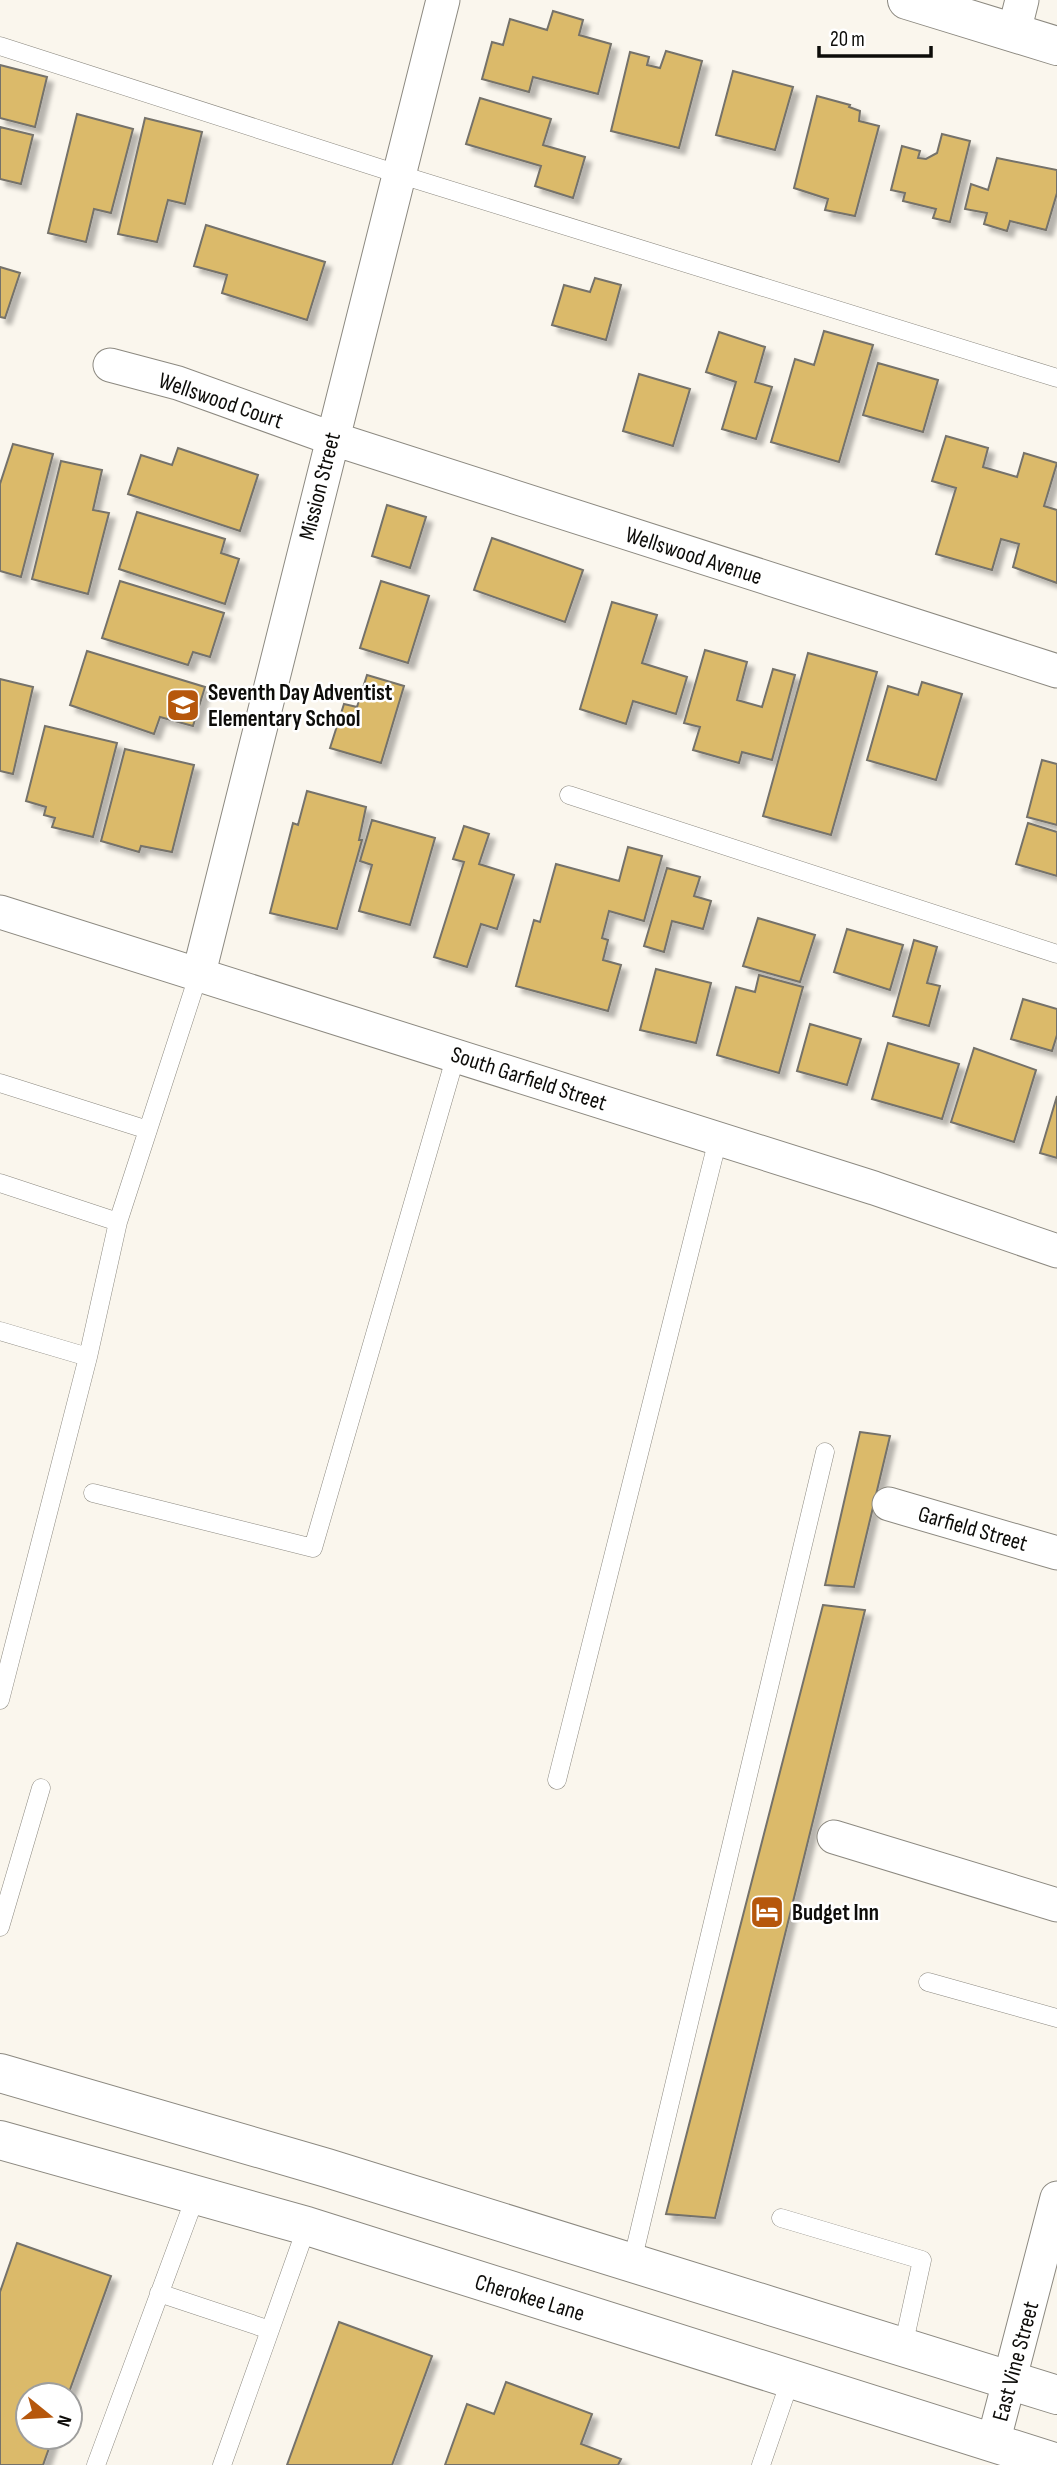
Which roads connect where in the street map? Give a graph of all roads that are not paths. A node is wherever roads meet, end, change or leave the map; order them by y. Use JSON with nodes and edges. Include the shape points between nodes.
{"nodes":[{"id":1,"x":443,"y":0,"type":"edge"},
{"id":2,"x":906,"y":0,"type":"edge"},
{"id":3,"x":1018,"y":16,"type":"edge"},
{"id":4,"x":0,"y":46,"type":"edge"},
{"id":5,"x":1057,"y":46,"type":"edge"},
{"id":6,"x":398,"y":174,"type":"junction"},
{"id":7,"x":110,"y":365,"type":"dead end"},
{"id":8,"x":1057,"y":378,"type":"edge"},
{"id":9,"x":331,"y":438,"type":"junction"},
{"id":10,"x":1057,"y":671,"type":"edge"},
{"id":11,"x":569,"y":795,"type":"dead end"},
{"id":12,"x":0,"y":912,"type":"edge"},
{"id":13,"x":1057,"y":954,"type":"edge"},
{"id":14,"x":199,"y":973,"type":"junction"},
{"id":15,"x":456,"y":1055,"type":"junction"},
{"id":16,"x":0,"y":1083,"type":"edge"},
{"id":17,"x":148,"y":1130,"type":"junction"},
{"id":18,"x":718,"y":1139,"type":"junction"},
{"id":19,"x":0,"y":1183,"type":"edge"},
{"id":20,"x":118,"y":1222,"type":"junction"},
{"id":21,"x":1057,"y":1251,"type":"edge"},
{"id":22,"x":0,"y":1331,"type":"edge"},
{"id":23,"x":88,"y":1357,"type":"junction"},
{"id":24,"x":825,"y":1452,"type":"dead end"},
{"id":25,"x":93,"y":1493,"type":"dead end"},
{"id":26,"x":889,"y":1504,"type":"dead end"},
{"id":27,"x":1057,"y":1553,"type":"edge"},
{"id":28,"x":0,"y":1700,"type":"edge"},
{"id":29,"x":557,"y":1780,"type":"dead end"},
{"id":30,"x":41,"y":1788,"type":"dead end"},
{"id":31,"x":835,"y":1837,"type":"dead end"},
{"id":32,"x":1057,"y":1905,"type":"edge"},
{"id":33,"x":0,"y":1927,"type":"edge"},
{"id":34,"x":928,"y":1982,"type":"dead end"},
{"id":35,"x":1057,"y":2018,"type":"edge"},
{"id":36,"x":0,"y":2073,"type":"edge"},
{"id":37,"x":0,"y":2140,"type":"edge"},
{"id":38,"x":195,"y":2195,"type":"junction"},
{"id":39,"x":1057,"y":2198,"type":"edge"},
{"id":40,"x":780,"y":2218,"type":"dead end"},
{"id":41,"x":307,"y":2226,"type":"junction"},
{"id":42,"x":632,"y":2262,"type":"junction"},
{"id":43,"x":159,"y":2292,"type":"junction"},
{"id":44,"x":270,"y":2330,"type":"junction"},
{"id":45,"x":903,"y":2347,"type":"junction"},
{"id":46,"x":791,"y":2378,"type":"junction"},
{"id":47,"x":1011,"y":2379,"type":"junction"},
{"id":48,"x":1057,"y":2395,"type":"edge"},
{"id":49,"x":993,"y":2443,"type":"junction"},
{"id":50,"x":1057,"y":2463,"type":"edge"},
{"id":51,"x":96,"y":2465,"type":"edge"},
{"id":52,"x":222,"y":2465,"type":"edge"},
{"id":53,"x":761,"y":2465,"type":"edge"}],
"edges":[{"from":1,"to":6,"type":"street","name":"Mission Street"},
{"from":2,"to":3,"type":"main road"},
{"from":3,"to":5,"type":"main road"},
{"from":4,"to":6,"type":"lane"},
{"from":6,"to":8,"type":"lane"},
{"from":6,"to":9,"type":"street","name":"Mission Street"},
{"from":7,"to":9,"type":"street","name":"Wellswood Court","via":[[178,383]]},
{"from":9,"to":10,"type":"street","name":"Wellswood Avenue"},
{"from":9,"to":14,"type":"street","name":"Mission Street"},
{"from":11,"to":13,"type":"lane"},
{"from":12,"to":14,"type":"street","name":"South Garfield Street"},
{"from":14,"to":15,"type":"street","name":"South Garfield Street"},
{"from":14,"to":17,"type":"lane"},
{"from":15,"to":18,"type":"street","name":"South Garfield Street"},
{"from":15,"to":25,"type":"lane","via":[[313,1548]]},
{"from":16,"to":17,"type":"lane"},
{"from":17,"to":20,"type":"lane"},
{"from":18,"to":21,"type":"street","name":"South Garfield Street"},
{"from":18,"to":29,"type":"lane"},
{"from":19,"to":20,"type":"lane"},
{"from":20,"to":23,"type":"lane"},
{"from":22,"to":23,"type":"lane"},
{"from":23,"to":28,"type":"lane"},
{"from":24,"to":42,"type":"lane"},
{"from":26,"to":27,"type":"street","name":"Garfield Street"},
{"from":30,"to":33,"type":"lane"},
{"from":31,"to":32,"type":"street"},
{"from":34,"to":35,"type":"lane"},
{"from":36,"to":42,"type":"main road"},
{"from":37,"to":38,"type":"main road","name":"Cherokee Lane"},
{"from":38,"to":41,"type":"main road","name":"Cherokee Lane"},
{"from":38,"to":43,"type":"lane"},
{"from":39,"to":47,"type":"street","name":"East Vine Street"},
{"from":40,"to":45,"type":"lane","via":[[922,2260]]},
{"from":41,"to":44,"type":"lane"},
{"from":41,"to":46,"type":"main road","name":"Cherokee Lane"},
{"from":42,"to":45,"type":"main road"},
{"from":43,"to":44,"type":"lane"},
{"from":43,"to":51,"type":"lane"},
{"from":44,"to":52,"type":"lane"},
{"from":45,"to":47,"type":"main road"},
{"from":46,"to":49,"type":"main road","name":"Cherokee Lane"},
{"from":46,"to":53,"type":"lane"},
{"from":47,"to":48,"type":"main road"},
{"from":47,"to":49,"type":"street","name":"East Vine Street"},
{"from":49,"to":50,"type":"main road","name":"Cherokee Lane"}]}
